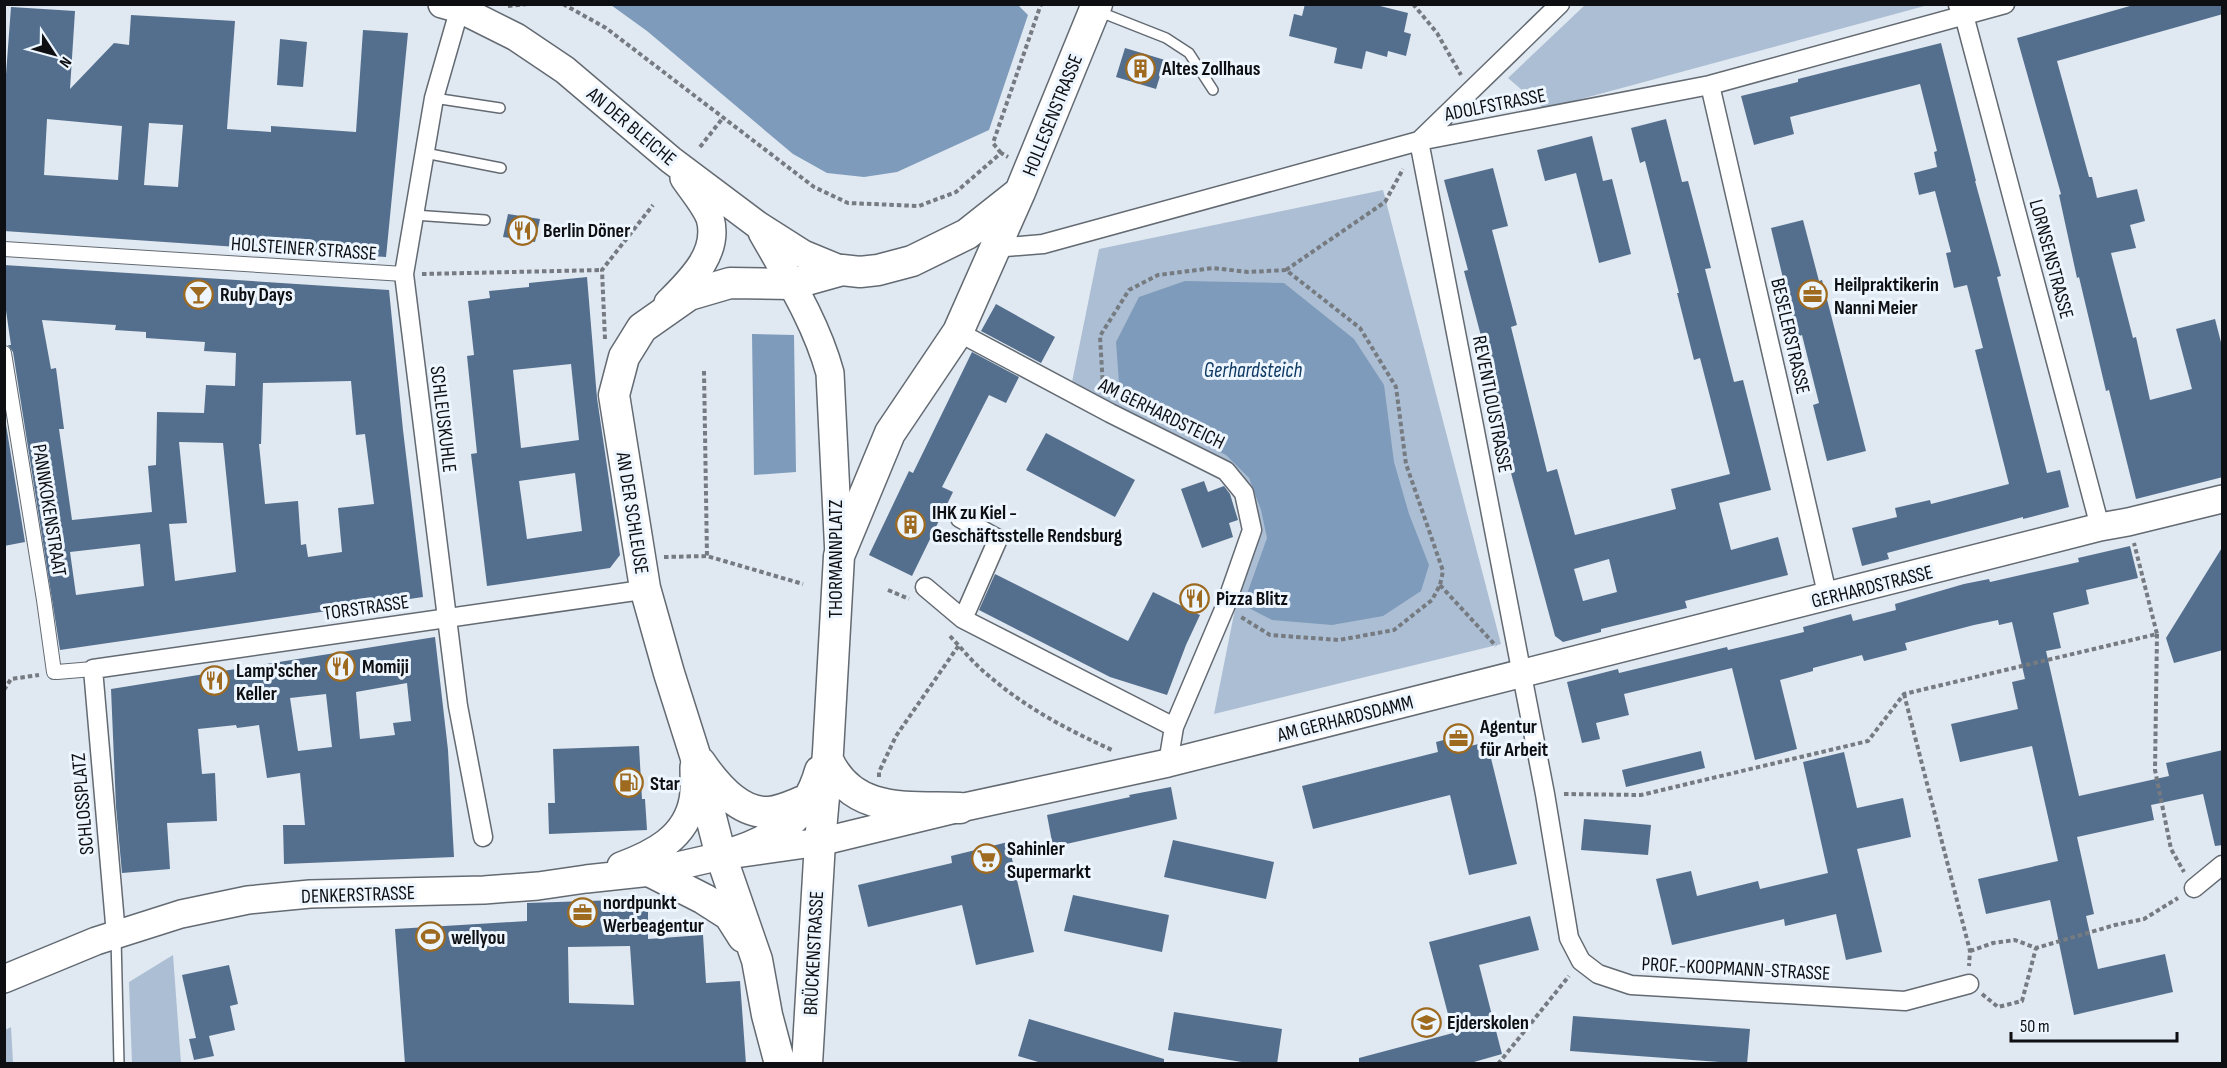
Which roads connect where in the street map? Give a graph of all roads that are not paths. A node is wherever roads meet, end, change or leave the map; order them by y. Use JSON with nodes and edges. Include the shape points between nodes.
{"nodes":[{"id":1,"x":1560,"y":4,"type":"edge"},
{"id":2,"x":2005,"y":4,"type":"edge"},
{"id":3,"x":455,"y":6,"type":"edge"},
{"id":4,"x":1096,"y":7,"type":"edge"},
{"id":5,"x":1961,"y":10,"type":"edge"},
{"id":6,"x":1710,"y":85,"type":"junction"},
{"id":7,"x":1213,"y":90,"type":"dead end"},
{"id":8,"x":435,"y":98,"type":"junction"},
{"id":9,"x":500,"y":108,"type":"dead end"},
{"id":10,"x":1419,"y":141,"type":"junction"},
{"id":11,"x":425,"y":153,"type":"junction"},
{"id":12,"x":671,"y":160,"type":"junction"},
{"id":13,"x":501,"y":168,"type":"dead end"},
{"id":14,"x":1025,"y":181,"type":"junction"},
{"id":15,"x":414,"y":215,"type":"junction"},
{"id":16,"x":485,"y":220,"type":"dead end"},
{"id":17,"x":759,"y":226,"type":"junction"},
{"id":18,"x":994,"y":248,"type":"junction"},
{"id":19,"x":4,"y":249,"type":"edge"},
{"id":20,"x":842,"y":270,"type":"junction"},
{"id":21,"x":404,"y":274,"type":"junction"},
{"id":22,"x":792,"y":284,"type":"junction"},
{"id":23,"x":642,"y":328,"type":"junction"},
{"id":24,"x":958,"y":332,"type":"junction"},
{"id":25,"x":4,"y":354,"type":"edge"},
{"id":26,"x":2223,"y":499,"type":"edge"},
{"id":27,"x":960,"y":518,"type":"dead end"},
{"id":28,"x":2100,"y":527,"type":"junction"},
{"id":29,"x":839,"y":556,"type":"junction"},
{"id":30,"x":926,"y":587,"type":"dead end"},
{"id":31,"x":645,"y":588,"type":"junction"},
{"id":32,"x":1828,"y":598,"type":"junction"},
{"id":33,"x":447,"y":618,"type":"junction"},
{"id":34,"x":963,"y":619,"type":"junction"},
{"id":35,"x":93,"y":669,"type":"junction"},
{"id":36,"x":1523,"y":675,"type":"junction"},
{"id":37,"x":1174,"y":727,"type":"junction"},
{"id":38,"x":694,"y":755,"type":"junction"},
{"id":39,"x":828,"y":756,"type":"junction"},
{"id":40,"x":1168,"y":763,"type":"junction"},
{"id":41,"x":716,"y":784,"type":"junction"},
{"id":42,"x":809,"y":799,"type":"junction"},
{"id":43,"x":960,"y":808,"type":"junction"},
{"id":44,"x":774,"y":836,"type":"junction"},
{"id":45,"x":483,"y":837,"type":"dead end"},
{"id":46,"x":814,"y":843,"type":"junction"},
{"id":47,"x":721,"y":856,"type":"junction"},
{"id":48,"x":2223,"y":865,"type":"edge"},
{"id":49,"x":651,"y":872,"type":"junction"},
{"id":50,"x":586,"y":879,"type":"junction"},
{"id":51,"x":2194,"y":888,"type":"road end"},
{"id":52,"x":116,"y":935,"type":"junction"},
{"id":53,"x":757,"y":960,"type":"junction"},
{"id":54,"x":4,"y":979,"type":"edge"},
{"id":55,"x":1969,"y":984,"type":"road end"},
{"id":56,"x":119,"y":1064,"type":"edge"},
{"id":57,"x":780,"y":1064,"type":"edge"},
{"id":58,"x":807,"y":1064,"type":"edge"}],
"edges":[{"from":1,"to":10,"type":"street"},
{"from":2,"to":5,"type":"street","name":"ADOLFSTRASSE"},
{"from":3,"to":8,"type":"street","name":"SCHLEUSKUHLE"},
{"from":3,"to":12,"type":"main road","name":"AN DER BLEICHE","via":[[516,37],[565,70]]},
{"from":4,"to":7,"type":"lane","via":[[1166,38],[1189,53]]},
{"from":4,"to":14,"type":"main road","name":"HOLLESENSTRASSE"},
{"from":5,"to":6,"type":"street","name":"ADOLFSTRASSE"},
{"from":5,"to":28,"type":"street","name":"LORNSENSTRASSE"},
{"from":6,"to":10,"type":"street","name":"ADOLFSTRASSE"},
{"from":6,"to":32,"type":"street","name":"BESELERSTRASSE"},
{"from":8,"to":9,"type":"lane"},
{"from":8,"to":11,"type":"street","name":"SCHLEUSKUHLE"},
{"from":10,"to":18,"type":"street","name":"ADOLFSTRASSE","via":[[1043,244]]},
{"from":10,"to":36,"type":"street","name":"REVENTLOUSTRASSE"},
{"from":11,"to":13,"type":"lane"},
{"from":11,"to":15,"type":"street","name":"SCHLEUSKUHLE"},
{"from":12,"to":17,"type":"main road","name":"AN DER BLEICHE"},
{"from":12,"to":23,"type":"main road","via":[[709,217],[712,232],[708,253],[693,278]]},
{"from":14,"to":18,"type":"main road"},
{"from":14,"to":20,"type":"main road","name":"HOLLESENSTRASSE","via":[[967,234],[912,261],[878,270]]},
{"from":15,"to":16,"type":"lane"},
{"from":15,"to":21,"type":"street","name":"SCHLEUSKUHLE"},
{"from":17,"to":20,"type":"main road","via":[[803,254]]},
{"from":17,"to":22,"type":"main road","name":"AN DER BLEICHE"},
{"from":18,"to":24,"type":"main road"},
{"from":19,"to":21,"type":"street","name":"HOLSTEINER STRASSE"},
{"from":20,"to":22,"type":"main road","name":"HOLLESENSTRASSE"},
{"from":21,"to":33,"type":"street","name":"SCHLEUSKUHLE"},
{"from":22,"to":23,"type":"main road","name":"AN DER SCHLEUSE","via":[[730,283],[699,292]]},
{"from":22,"to":29,"type":"main road","name":"THORMANNPLATZ","via":[[824,348],[830,373]]},
{"from":23,"to":31,"type":"main road","name":"AN DER SCHLEUSE","via":[[624,357],[614,395]]},
{"from":24,"to":29,"type":"main road","via":[[890,433]]},
{"from":24,"to":37,"type":"street","name":"AM GERHARDSTEICH","via":[[1226,471],[1244,493],[1252,530],[1225,607]]},
{"from":25,"to":35,"type":"street","name":"PANNKOKENSTRAAT","via":[[55,672]]},
{"from":26,"to":28,"type":"main road","name":"GERHARDSTRASSE"},
{"from":27,"to":34,"type":"street","via":[[998,539]]},
{"from":28,"to":32,"type":"main road","name":"GERHARDSTRASSE"},
{"from":29,"to":39,"type":"main road","name":"THORMANNPLATZ"},
{"from":30,"to":34,"type":"street"},
{"from":31,"to":33,"type":"street","name":"TORSTRASSE"},
{"from":31,"to":38,"type":"main road","name":"AN DER SCHLEUSE"},
{"from":32,"to":36,"type":"main road","name":"GERHARDSTRASSE"},
{"from":33,"to":35,"type":"street","name":"TORSTRASSE"},
{"from":33,"to":45,"type":"street","name":"SCHLEUSKUHLE","via":[[458,706]]},
{"from":34,"to":37,"type":"street"},
{"from":35,"to":52,"type":"street","name":"SCHLOSSPLATZ"},
{"from":36,"to":40,"type":"main road","name":"AM GERHARDSDAMM"},
{"from":36,"to":55,"type":"street","name":"PROF.-KOOPMANN-STRASSE","via":[[1569,938],[1581,961],[1598,974],[1632,986],[1905,1001]]},
{"from":37,"to":40,"type":"street","name":"AM GERHARDSTEICH"},
{"from":38,"to":41,"type":"main road"},
{"from":38,"to":47,"type":"main road","name":"AN DER SCHLEUSE"},
{"from":38,"to":50,"type":"main road","via":[[693,800],[674,836],[642,858]]},
{"from":39,"to":42,"type":"main road"},
{"from":39,"to":43,"type":"main road","via":[[841,783],[864,799],[879,804]]},
{"from":39,"to":46,"type":"main road","name":"THORMANNPLATZ"},
{"from":40,"to":43,"type":"main road"},
{"from":41,"to":42,"type":"main road","via":[[744,807],[768,812]]},
{"from":41,"to":44,"type":"main road","via":[[740,814],[756,828]]},
{"from":42,"to":44,"type":"main road"},
{"from":43,"to":46,"type":"main road"},
{"from":44,"to":46,"type":"main road","via":[[795,843]]},
{"from":44,"to":47,"type":"main road"},
{"from":46,"to":47,"type":"main road"},
{"from":46,"to":58,"type":"main road","name":"BRÜCKENSTRASSE"},
{"from":47,"to":49,"type":"main road","name":"DENKERSTRASSE"},
{"from":47,"to":53,"type":"main road"},
{"from":48,"to":51,"type":"street"},
{"from":49,"to":50,"type":"main road","name":"DENKERSTRASSE"},
{"from":49,"to":53,"type":"main road","via":[[729,915]]},
{"from":50,"to":52,"type":"main road","name":"DENKERSTRASSE","via":[[484,890],[310,894],[248,900],[181,914]]},
{"from":52,"to":54,"type":"main road","name":"DENKERSTRASSE"},
{"from":52,"to":56,"type":"lane"},
{"from":53,"to":57,"type":"main road"}]}
